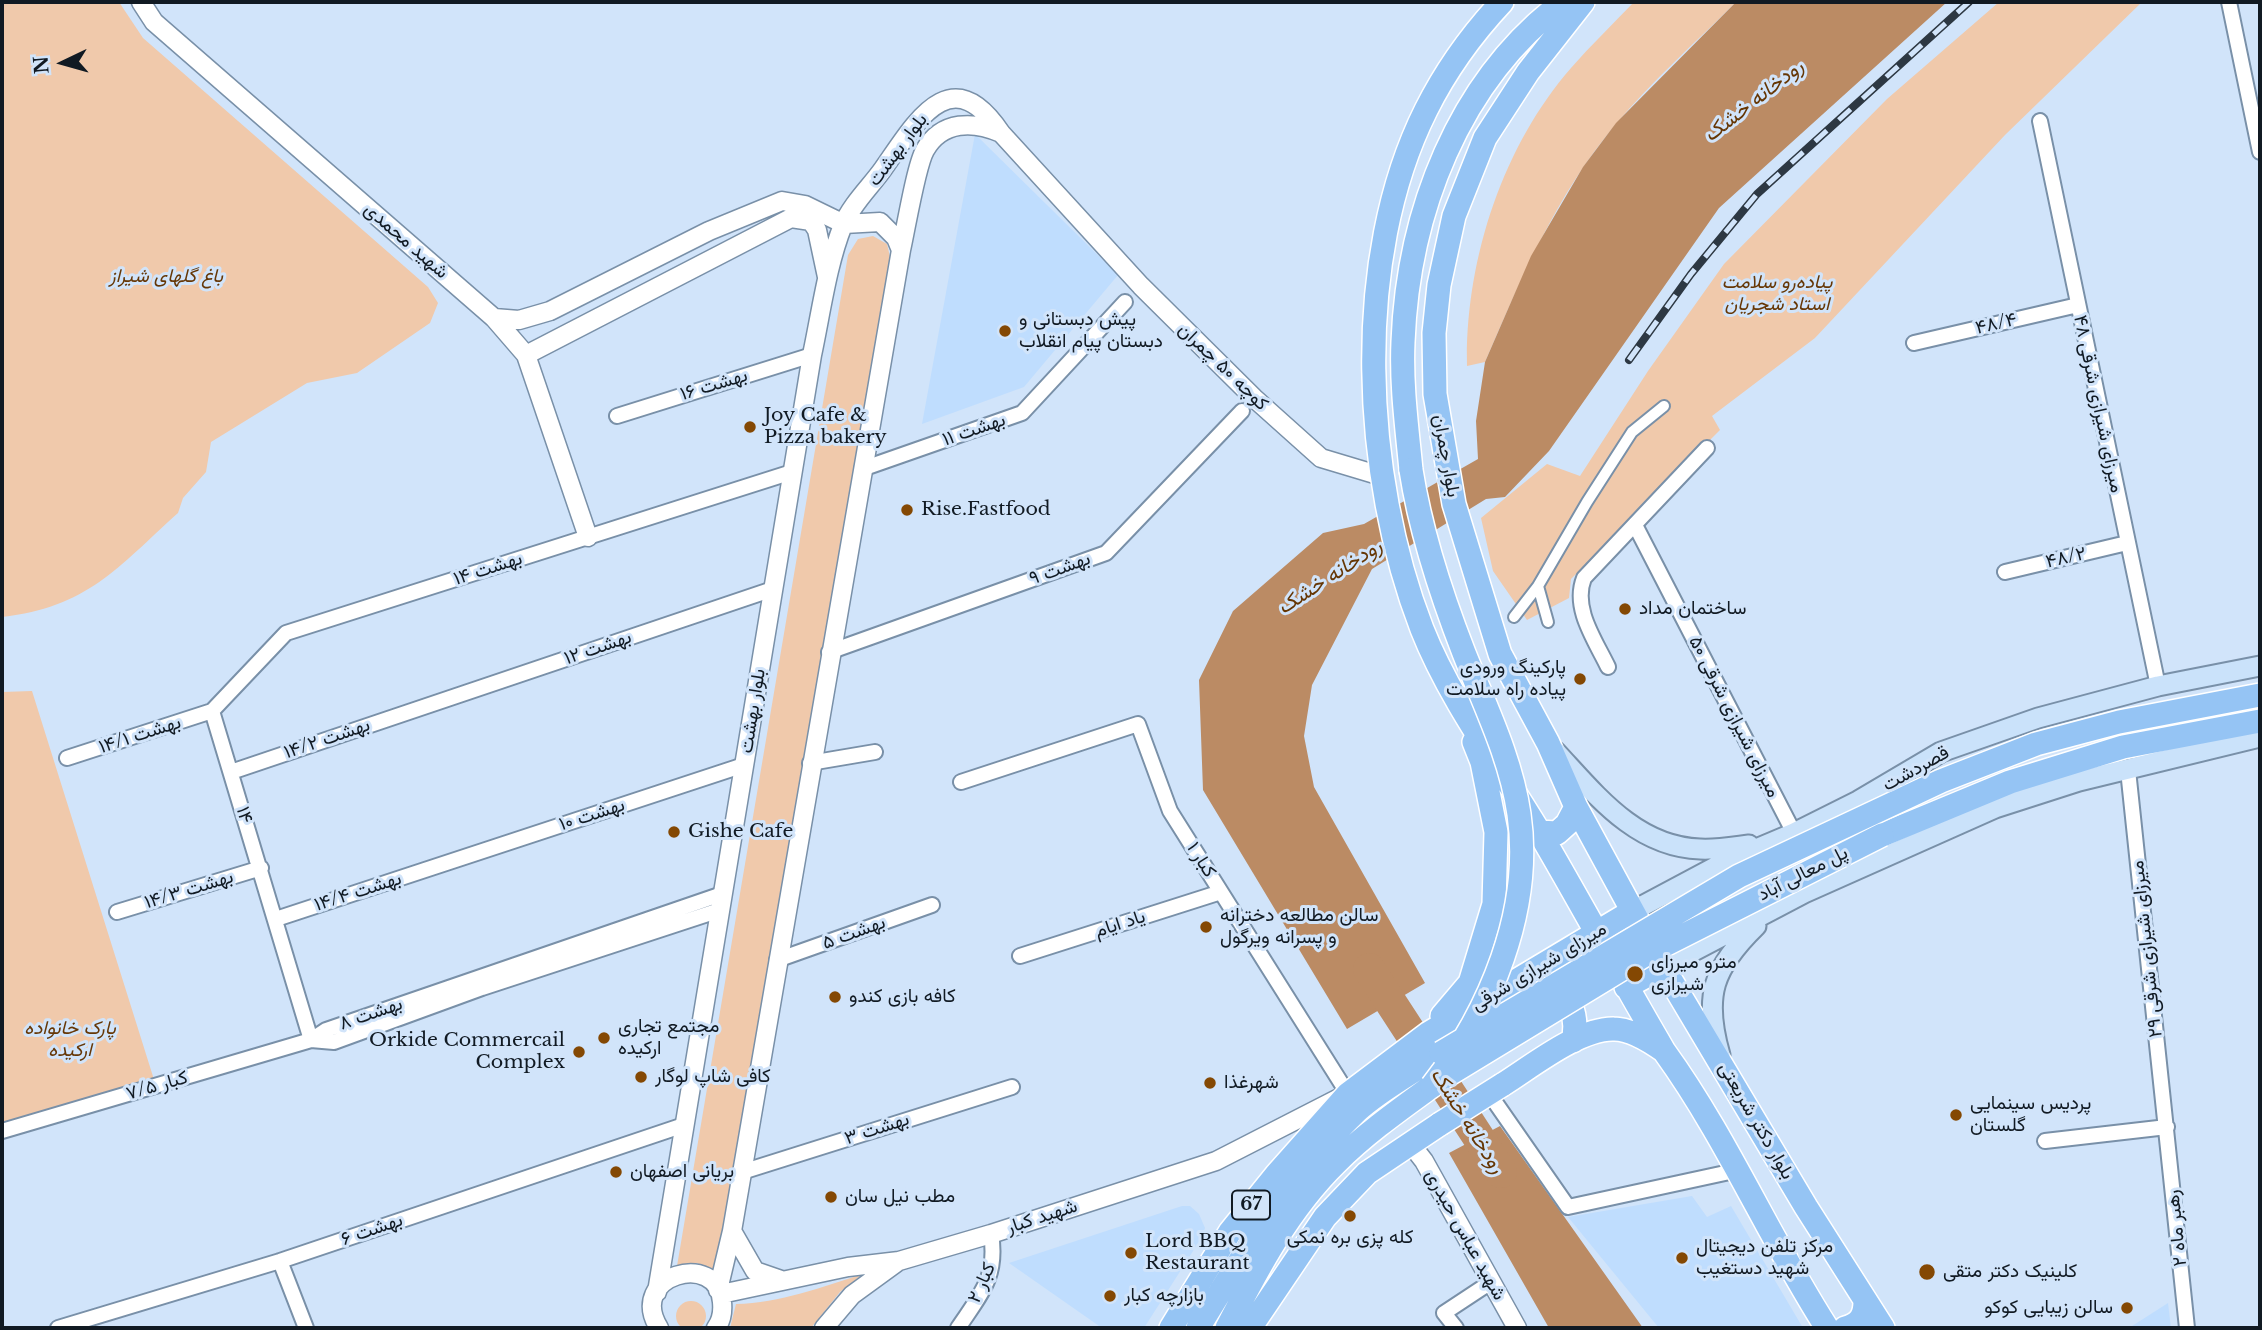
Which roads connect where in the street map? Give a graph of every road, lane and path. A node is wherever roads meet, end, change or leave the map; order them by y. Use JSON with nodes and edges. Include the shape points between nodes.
{"nodes":[{"id":1,"x":141,"y":2,"type":"edge"},
{"id":2,"x":1502,"y":2,"type":"edge"},
{"id":3,"x":1563,"y":2,"type":"edge"},
{"id":4,"x":1583,"y":2,"type":"edge"},
{"id":5,"x":2230,"y":2,"type":"edge"},
{"id":6,"x":2040,"y":121,"type":"dead end"},
{"id":7,"x":1001,"y":133,"type":"junction"},
{"id":8,"x":2260,"y":152,"type":"edge"},
{"id":9,"x":844,"y":224,"type":"junction"},
{"id":10,"x":901,"y":250,"type":"junction"},
{"id":11,"x":828,"y":280,"type":"junction"},
{"id":12,"x":1125,"y":302,"type":"dead end"},
{"id":13,"x":2078,"y":305,"type":"junction"},
{"id":14,"x":494,"y":318,"type":"junction"},
{"id":15,"x":1913,"y":343,"type":"dead end"},
{"id":16,"x":526,"y":355,"type":"junction"},
{"id":17,"x":811,"y":355,"type":"junction"},
{"id":18,"x":1664,"y":406,"type":"dead end"},
{"id":19,"x":1242,"y":411,"type":"dead end"},
{"id":20,"x":617,"y":416,"type":"dead end"},
{"id":21,"x":1707,"y":448,"type":"dead end"},
{"id":22,"x":862,"y":469,"type":"junction"},
{"id":23,"x":792,"y":472,"type":"junction"},
{"id":24,"x":1381,"y":476,"type":"junction"},
{"id":25,"x":1635,"y":525,"type":"junction"},
{"id":26,"x":588,"y":537,"type":"junction"},
{"id":27,"x":2127,"y":543,"type":"junction"},
{"id":28,"x":2005,"y":572,"type":"dead end"},
{"id":29,"x":1538,"y":586,"type":"junction"},
{"id":30,"x":773,"y":589,"type":"junction"},
{"id":31,"x":1514,"y":617,"type":"dead end"},
{"id":32,"x":1548,"y":622,"type":"dead end"},
{"id":33,"x":829,"y":652,"type":"junction"},
{"id":34,"x":2260,"y":666,"type":"edge"},
{"id":35,"x":1608,"y":667,"type":"dead end"},
{"id":36,"x":2158,"y":686,"type":"junction"},
{"id":37,"x":1455,"y":694,"type":"junction"},
{"id":38,"x":2260,"y":695,"type":"edge"},
{"id":39,"x":424,"y":707,"type":"joint"},
{"id":40,"x":212,"y":711,"type":"junction"},
{"id":41,"x":2260,"y":721,"type":"edge"},
{"id":42,"x":2260,"y":737,"type":"edge"},
{"id":43,"x":1548,"y":743,"type":"junction"},
{"id":44,"x":874,"y":752,"type":"dead end"},
{"id":45,"x":67,"y":758,"type":"dead end"},
{"id":46,"x":810,"y":763,"type":"junction"},
{"id":47,"x":744,"y":765,"type":"junction"},
{"id":48,"x":2128,"y":770,"type":"junction"},
{"id":49,"x":231,"y":772,"type":"junction"},
{"id":50,"x":961,"y":782,"type":"dead end"},
{"id":51,"x":1576,"y":807,"type":"junction"},
{"id":52,"x":1539,"y":832,"type":"junction"},
{"id":53,"x":1794,"y":833,"type":"junction"},
{"id":54,"x":1771,"y":843,"type":"junction"},
{"id":55,"x":439,"y":864,"type":"joint"},
{"id":56,"x":261,"y":868,"type":"junction"},
{"id":57,"x":1221,"y":892,"type":"junction"},
{"id":58,"x":721,"y":902,"type":"junction"},
{"id":59,"x":932,"y":905,"type":"dead end"},
{"id":60,"x":1772,"y":911,"type":"junction"},
{"id":61,"x":117,"y":912,"type":"dead end"},
{"id":62,"x":1631,"y":912,"type":"junction"},
{"id":63,"x":276,"y":919,"type":"junction"},
{"id":64,"x":1594,"y":933,"type":"junction"},
{"id":65,"x":1709,"y":941,"type":"junction"},
{"id":66,"x":1020,"y":956,"type":"dead end"},
{"id":67,"x":777,"y":960,"type":"junction"},
{"id":68,"x":1663,"y":967,"type":"junction"},
{"id":69,"x":1532,"y":969,"type":"junction"},
{"id":70,"x":1626,"y":986,"type":"junction"},
{"id":71,"x":1440,"y":1023,"type":"junction"},
{"id":72,"x":311,"y":1040,"type":"junction"},
{"id":73,"x":1573,"y":1041,"type":"junction"},
{"id":74,"x":1664,"y":1051,"type":"junction"},
{"id":75,"x":1723,"y":1062,"type":"junction"},
{"id":76,"x":1432,"y":1086,"type":"junction"},
{"id":77,"x":1012,"y":1087,"type":"dead end"},
{"id":78,"x":1495,"y":1089,"type":"junction"},
{"id":79,"x":1348,"y":1094,"type":"junction"},
{"id":80,"x":684,"y":1125,"type":"junction"},
{"id":81,"x":2167,"y":1127,"type":"junction"},
{"id":82,"x":2,"y":1131,"type":"edge"},
{"id":83,"x":2045,"y":1141,"type":"dead end"},
{"id":84,"x":1410,"y":1143,"type":"junction"},
{"id":85,"x":1739,"y":1171,"type":"junction"},
{"id":86,"x":742,"y":1172,"type":"junction"},
{"id":87,"x":732,"y":1231,"type":"junction"},
{"id":88,"x":991,"y":1234,"type":"junction"},
{"id":89,"x":280,"y":1261,"type":"junction"},
{"id":90,"x":898,"y":1261,"type":"junction"},
{"id":91,"x":784,"y":1281,"type":"junction"},
{"id":92,"x":1492,"y":1282,"type":"junction"},
{"id":93,"x":657,"y":1292,"type":"junction"},
{"id":94,"x":720,"y":1292,"type":"junction"},
{"id":95,"x":1866,"y":1301,"type":"junction"},
{"id":96,"x":1444,"y":1313,"type":"junction"},
{"id":97,"x":652,"y":1327,"type":"edge"},
{"id":98,"x":1834,"y":1327,"type":"edge"},
{"id":99,"x":58,"y":1328,"type":"edge"},
{"id":100,"x":306,"y":1328,"type":"edge"},
{"id":101,"x":716,"y":1328,"type":"edge"},
{"id":102,"x":824,"y":1328,"type":"edge"},
{"id":103,"x":958,"y":1328,"type":"edge"},
{"id":104,"x":1171,"y":1328,"type":"edge"},
{"id":105,"x":1198,"y":1328,"type":"edge"},
{"id":106,"x":1227,"y":1328,"type":"edge"},
{"id":107,"x":1250,"y":1328,"type":"edge"},
{"id":108,"x":1437,"y":1328,"type":"edge"},
{"id":109,"x":1456,"y":1328,"type":"edge"},
{"id":110,"x":1517,"y":1328,"type":"edge"},
{"id":111,"x":1883,"y":1328,"type":"edge"},
{"id":112,"x":2187,"y":1328,"type":"edge"}],
"edges":[{"from":1,"to":14,"type":"street","name":"شهید محمدی","via":[[154,22]]},
{"from":2,"to":24,"type":"main road","via":[[1470,37],[1425,111],[1396,190],[1378,280],[1374,361]]},
{"from":3,"to":76,"type":"main road","bridge":true,"via":[[1532,25],[1463,113],[1438,166],[1408,280],[1403,344],[1411,470],[1433,567],[1513,787],[1522,854],[1514,913],[1494,981],[1453,1058]]},
{"from":4,"to":43,"type":"main road","name":"بلوار چمران","via":[[1528,72],[1485,138],[1454,216],[1434,332],[1436,394],[1460,528],[1500,654]]},
{"from":5,"to":8,"type":"street"},
{"from":6,"to":13,"type":"street","name":"۴۸ میرزای شیرازی شرقی"},
{"from":7,"to":9,"type":"street","name":"بلوار بهشت","via":[[987,112],[970,101],[936,103],[922,114]]},
{"from":7,"to":10,"type":"street","name":"بلوار بهشت","via":[[962,125],[937,137],[925,150]]},
{"from":7,"to":24,"type":"street","name":"کوچه ۵۰ چمران","via":[[1141,286],[1321,458]]},
{"from":9,"to":10,"type":"street","via":[[880,222]]},
{"from":9,"to":11,"type":"street","name":"بلوار بهشت"},
{"from":9,"to":14,"type":"street","via":[[805,205],[782,201],[709,231],[550,311],[519,320]]},
{"from":10,"to":22,"type":"street","name":"بلوار بهشت"},
{"from":11,"to":16,"type":"street","via":[[817,230],[811,221],[791,218]]},
{"from":11,"to":17,"type":"street","name":"بلوار بهشت"},
{"from":12,"to":22,"type":"street","name":"۱۱ بهشت","via":[[1022,413]]},
{"from":13,"to":15,"type":"street","name":"۴۸/۴"},
{"from":13,"to":27,"type":"street","name":"۴۸ میرزای شیرازی شرقی"},
{"from":14,"to":16,"type":"street","name":"شهید محمدی"},
{"from":16,"to":26,"type":"street","name":"شهید محمدی"},
{"from":17,"to":20,"type":"street","name":"۱۶ بهشت"},
{"from":17,"to":23,"type":"street","name":"بلوار بهشت"},
{"from":18,"to":29,"type":"street","via":[[1632,432]]},
{"from":19,"to":33,"type":"street","name":"۹ بهشت","via":[[1106,552]]},
{"from":21,"to":25,"type":"street"},
{"from":22,"to":33,"type":"street","name":"بلوار بهشت"},
{"from":23,"to":26,"type":"street","name":"۱۴ بهشت"},
{"from":23,"to":30,"type":"street","name":"بلوار بهشت"},
{"from":24,"to":37,"type":"main road","via":[[1399,563],[1423,633]]},
{"from":25,"to":35,"type":"street","via":[[1584,578],[1580,589],[1583,615]]},
{"from":25,"to":53,"type":"street","name":"۵۰ میرزای شیرازی شرقی"},
{"from":26,"to":40,"type":"street","name":"۱۴ بهشت","via":[[286,633]]},
{"from":27,"to":28,"type":"street","name":"۴۸/۲"},
{"from":27,"to":36,"type":"street","name":"۴۸ میرزای شیرازی شرقی"},
{"from":29,"to":31,"type":"street"},
{"from":29,"to":32,"type":"street"},
{"from":30,"to":39,"type":"street","name":"۱۲ بهشت"},
{"from":30,"to":47,"type":"street","name":"بلوار بهشت"},
{"from":33,"to":46,"type":"street","name":"بلوار بهشت"},
{"from":34,"to":36,"type":"main road","name":"قصردشت"},
{"from":36,"to":53,"type":"main road","name":"قصردشت","via":[[2038,718],[1941,752]]},
{"from":37,"to":52,"type":"main road"},
{"from":37,"to":71,"type":"main road","via":[[1482,762],[1496,832],[1497,868],[1477,968]]},
{"from":38,"to":105,"type":"main road","name":"پل معالی آباد","bridge":true,"via":[[2036,744],[1941,781],[1739,876],[1441,1053],[1359,1110],[1305,1166]]},
{"from":39,"to":49,"type":"street","name":"۱۴/۲ بهشت"},
{"from":40,"to":45,"type":"street","name":"۱۴/۱ بهشت"},
{"from":40,"to":49,"type":"street","name":"۱۴"},
{"from":41,"to":76,"type":"main road","name":"پل معالی آباد","bridge":true,"via":[[2123,747],[2010,782],[1882,835],[1645,955]]},
{"from":42,"to":48,"type":"main road"},
{"from":43,"to":51,"type":"main road","name":"بلوار چمران"},
{"from":43,"to":54,"type":"main road","via":[[1616,817],[1647,834],[1673,845],[1700,849]]},
{"from":44,"to":46,"type":"street"},
{"from":46,"to":67,"type":"street","name":"بلوار بهشت"},
{"from":47,"to":55,"type":"street","name":"۱۰ بهشت"},
{"from":47,"to":58,"type":"street","name":"بلوار بهشت"},
{"from":48,"to":60,"type":"main road","via":[[2079,780],[1995,808]]},
{"from":48,"to":81,"type":"street","name":"۲۹ میرزای شیرازی شرقی"},
{"from":49,"to":56,"type":"street","name":"۱۴"},
{"from":50,"to":57,"type":"street","name":"۱ کبار","via":[[1138,724],[1170,811]]},
{"from":51,"to":52,"type":"main road","via":[[1557,833]]},
{"from":51,"to":62,"type":"main road","name":"بلوار چمران"},
{"from":52,"to":64,"type":"main road"},
{"from":53,"to":54,"type":"main road","name":"قصردشت"},
{"from":54,"to":62,"type":"main road","name":"قصردشت"},
{"from":54,"to":65,"type":"main road","via":[[1752,860],[1686,894],[1674,906],[1685,928]]},
{"from":55,"to":63,"type":"street","name":"۱۴/۴ بهشت"},
{"from":56,"to":61,"type":"street","name":"۱۴/۳ بهشت"},
{"from":56,"to":63,"type":"street","name":"۱۴"},
{"from":57,"to":66,"type":"street","name":"یاد ایام"},
{"from":57,"to":79,"type":"street","name":"۱ کبار"},
{"from":58,"to":72,"type":"street","name":"۸ بهشت","via":[[326,1030]]},
{"from":58,"to":80,"type":"street","name":"بلوار بهشت"},
{"from":59,"to":67,"type":"street","name":"۵ بهشت"},
{"from":60,"to":65,"type":"main road"},
{"from":60,"to":75,"type":"main road","via":[[1727,956],[1714,983],[1712,1024]]},
{"from":62,"to":64,"type":"main road","name":"میرزای شیرازی شرقی"},
{"from":62,"to":68,"type":"main road","name":"بلوار دکتر شریعتی"},
{"from":63,"to":72,"type":"street","name":"۱۴"},
{"from":64,"to":69,"type":"main road","name":"میرزای شیرازی شرقی"},
{"from":64,"to":70,"type":"main road"},
{"from":65,"to":68,"type":"main road"},
{"from":67,"to":86,"type":"street","name":"بلوار بهشت"},
{"from":68,"to":70,"type":"main road"},
{"from":68,"to":75,"type":"main road","name":"بلوار دکتر شریعتی"},
{"from":69,"to":71,"type":"main road","name":"میرزای شیرازی شرقی"},
{"from":69,"to":73,"type":"main road","via":[[1557,985],[1572,1006]]},
{"from":70,"to":74,"type":"main road","name":"بلوار دکتر شریعتی"},
{"from":71,"to":79,"type":"main road","number":"67"},
{"from":72,"to":82,"type":"street","name":"۷/۵ کبار"},
{"from":73,"to":74,"type":"main road","via":[[1596,1031],[1617,1029]]},
{"from":73,"to":78,"type":"main road"},
{"from":74,"to":85,"type":"main road","name":"بلوار دکتر شریعتی"},
{"from":75,"to":95,"type":"main road","name":"بلوار دکتر شریعتی"},
{"from":76,"to":106,"type":"main road","via":[[1333,1166],[1255,1272]]},
{"from":77,"to":86,"type":"street","name":"۳ بهشت"},
{"from":78,"to":84,"type":"main road","bridge":true},
{"from":78,"to":85,"type":"street","via":[[1568,1207]]},
{"from":79,"to":88,"type":"street","name":"شهید کبار","via":[[1216,1161]]},
{"from":79,"to":104,"type":"main road","number":"67","via":[[1230,1233]]},
{"from":80,"to":89,"type":"street","name":"۶ بهشت"},
{"from":80,"to":93,"type":"street","name":"بلوار بهشت"},
{"from":81,"to":83,"type":"street"},
{"from":81,"to":112,"type":"street","name":"۲ رهبر ماه"},
{"from":84,"to":92,"type":"street","name":"شهید عباس حیدری"},
{"from":84,"to":107,"type":"main road","via":[[1367,1173],[1325,1217]]},
{"from":85,"to":98,"type":"main road","name":"بلوار دکتر شریعتی"},
{"from":86,"to":87,"type":"street","name":"بلوار بهشت"},
{"from":87,"to":91,"type":"street","via":[[755,1271]]},
{"from":87,"to":94,"type":"street","name":"بلوار بهشت"},
{"from":88,"to":90,"type":"street","name":"شهید کبار"},
{"from":88,"to":103,"type":"street","name":"۲ کبار","via":[[995,1259],[982,1292]]},
{"from":89,"to":99,"type":"street","name":"۶ بهشت"},
{"from":89,"to":100,"type":"street"},
{"from":90,"to":91,"type":"street","name":"شهید کبار"},
{"from":90,"to":102,"type":"street","via":[[852,1295]]},
{"from":91,"to":94,"type":"street","name":"شهید کبار"},
{"from":92,"to":96,"type":"street"},
{"from":92,"to":110,"type":"street","name":"شهید عباس حیدری"},
{"from":93,"to":94,"type":"street","via":[[667,1279],[690,1272],[701,1275]]},
{"from":93,"to":97,"type":"street","name":"بلوار بهشت"},
{"from":94,"to":101,"type":"street","name":"بلوار بهشت","via":[[723,1313]]},
{"from":95,"to":98,"type":"main road","via":[[1855,1325]]},
{"from":95,"to":111,"type":"main road","name":"بلوار دکتر شریعتی"},
{"from":96,"to":108,"type":"street"},
{"from":96,"to":109,"type":"street"}]}
